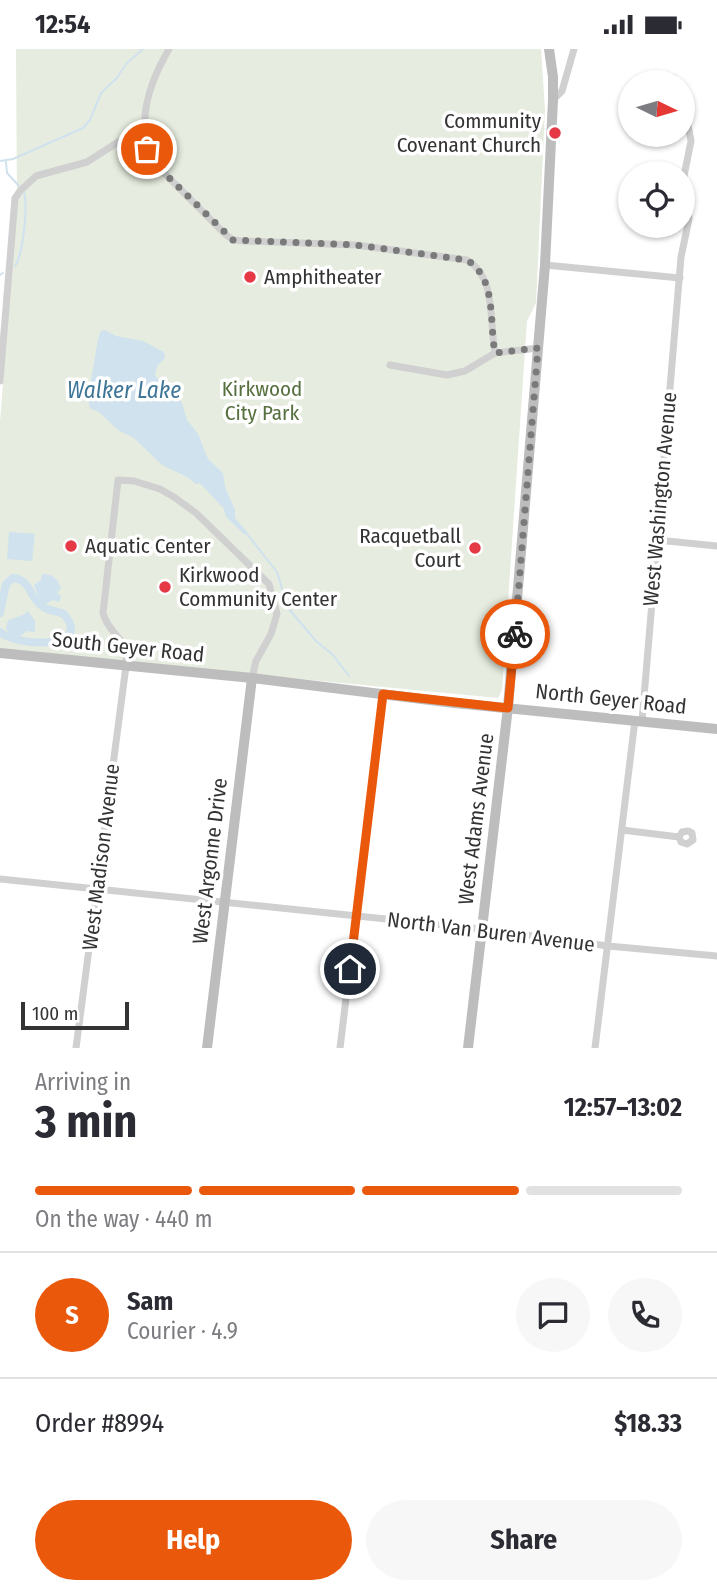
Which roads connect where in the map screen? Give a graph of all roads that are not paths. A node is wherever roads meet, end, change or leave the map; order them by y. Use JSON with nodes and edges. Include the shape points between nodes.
{"nodes":[{"id":1,"x":169,"y":49,"type":"edge"},
{"id":2,"x":549,"y":49,"type":"edge"},
{"id":3,"x":574,"y":49,"type":"edge"},
{"id":4,"x":552,"y":100,"type":"junction"},
{"id":5,"x":144,"y":133,"type":"junction"},
{"id":6,"x":690,"y":147,"type":"edge"},
{"id":7,"x":545,"y":265,"type":"junction"},
{"id":8,"x":680,"y":278,"type":"junction"},
{"id":9,"x":538,"y":348,"type":"junction"},
{"id":10,"x":495,"y":353,"type":"junction"},
{"id":11,"x":390,"y":365,"type":"dead end"},
{"id":12,"x":0,"y":381,"type":"edge"},
{"id":13,"x":657,"y":540,"type":"junction"},
{"id":14,"x":717,"y":546,"type":"edge"},
{"id":15,"x":0,"y":653,"type":"edge"},
{"id":16,"x":126,"y":666,"type":"junction"},
{"id":17,"x":251,"y":678,"type":"junction"},
{"id":18,"x":383,"y":694,"type":"junction"},
{"id":19,"x":508,"y":708,"type":"junction"},
{"id":20,"x":639,"y":720,"type":"junction"},
{"id":21,"x":717,"y":729,"type":"edge"},
{"id":22,"x":622,"y":830,"type":"junction"},
{"id":23,"x":678,"y":837,"type":"dead end"},
{"id":24,"x":0,"y":879,"type":"edge"},
{"id":25,"x":97,"y":890,"type":"junction"},
{"id":26,"x":224,"y":903,"type":"junction"},
{"id":27,"x":356,"y":916,"type":"junction"},
{"id":28,"x":482,"y":929,"type":"junction"},
{"id":29,"x":608,"y":946,"type":"junction"},
{"id":30,"x":717,"y":956,"type":"edge"},
{"id":31,"x":76,"y":1048,"type":"edge"},
{"id":32,"x":207,"y":1048,"type":"edge"},
{"id":33,"x":340,"y":1048,"type":"edge"},
{"id":34,"x":468,"y":1048,"type":"edge"},
{"id":35,"x":595,"y":1048,"type":"edge"}],
"edges":[{"from":1,"to":5,"type":"street","via":[[150,92]]},
{"from":2,"to":4,"type":"street","name":"West Adams Avenue"},
{"from":3,"to":4,"type":"street","via":[[562,91]]},
{"from":4,"to":7,"type":"street","name":"West Adams Avenue"},
{"from":5,"to":10,"type":"street","via":[[154,163],[233,240],[356,245],[467,260],[479,267],[486,281]]},
{"from":5,"to":12,"type":"street","via":[[126,137],[87,162],[36,176],[15,198]]},
{"from":6,"to":8,"type":"street","name":"West Washington Avenue","via":[[684,176],[688,219]]},
{"from":7,"to":8,"type":"street"},
{"from":7,"to":9,"type":"street","name":"West Adams Avenue"},
{"from":8,"to":13,"type":"street","name":"West Washington Avenue"},
{"from":9,"to":10,"type":"street"},
{"from":9,"to":19,"type":"street","name":"West Adams Avenue"},
{"from":10,"to":11,"type":"street","via":[[456,374]]},
{"from":13,"to":14,"type":"street"},
{"from":13,"to":20,"type":"street","name":"West Washington Avenue"},
{"from":15,"to":16,"type":"street","name":"South Geyer Road"},
{"from":16,"to":17,"type":"street","name":"South Geyer Road"},
{"from":16,"to":17,"type":"street","via":[[125,646],[103,613],[118,480],[160,489],[196,513],[268,584],[276,614]]},
{"from":16,"to":25,"type":"street","name":"West Madison Avenue"},
{"from":17,"to":18,"type":"street","name":"North Geyer Road"},
{"from":17,"to":26,"type":"street","name":"West Argonne Drive"},
{"from":18,"to":19,"type":"street","name":"North Geyer Road"},
{"from":18,"to":27,"type":"street"},
{"from":19,"to":20,"type":"street","name":"North Geyer Road"},
{"from":19,"to":28,"type":"street","name":"West Adams Avenue"},
{"from":20,"to":21,"type":"street","name":"North Geyer Road"},
{"from":20,"to":22,"type":"street","name":"West Washington Avenue"},
{"from":22,"to":23,"type":"street"},
{"from":22,"to":29,"type":"street","name":"West Washington Avenue"},
{"from":24,"to":25,"type":"street","name":"North Van Buren Avenue"},
{"from":25,"to":26,"type":"street","name":"North Van Buren Avenue"},
{"from":25,"to":31,"type":"street","name":"West Madison Avenue"},
{"from":26,"to":27,"type":"street","name":"North Van Buren Avenue"},
{"from":26,"to":32,"type":"street","name":"West Argonne Drive"},
{"from":27,"to":28,"type":"street","name":"North Van Buren Avenue"},
{"from":27,"to":33,"type":"street"},
{"from":28,"to":29,"type":"street","name":"North Van Buren Avenue"},
{"from":28,"to":34,"type":"street","name":"West Adams Avenue"},
{"from":29,"to":30,"type":"street","name":"North Van Buren Avenue"},
{"from":29,"to":35,"type":"street","name":"West Washington Avenue"}]}
